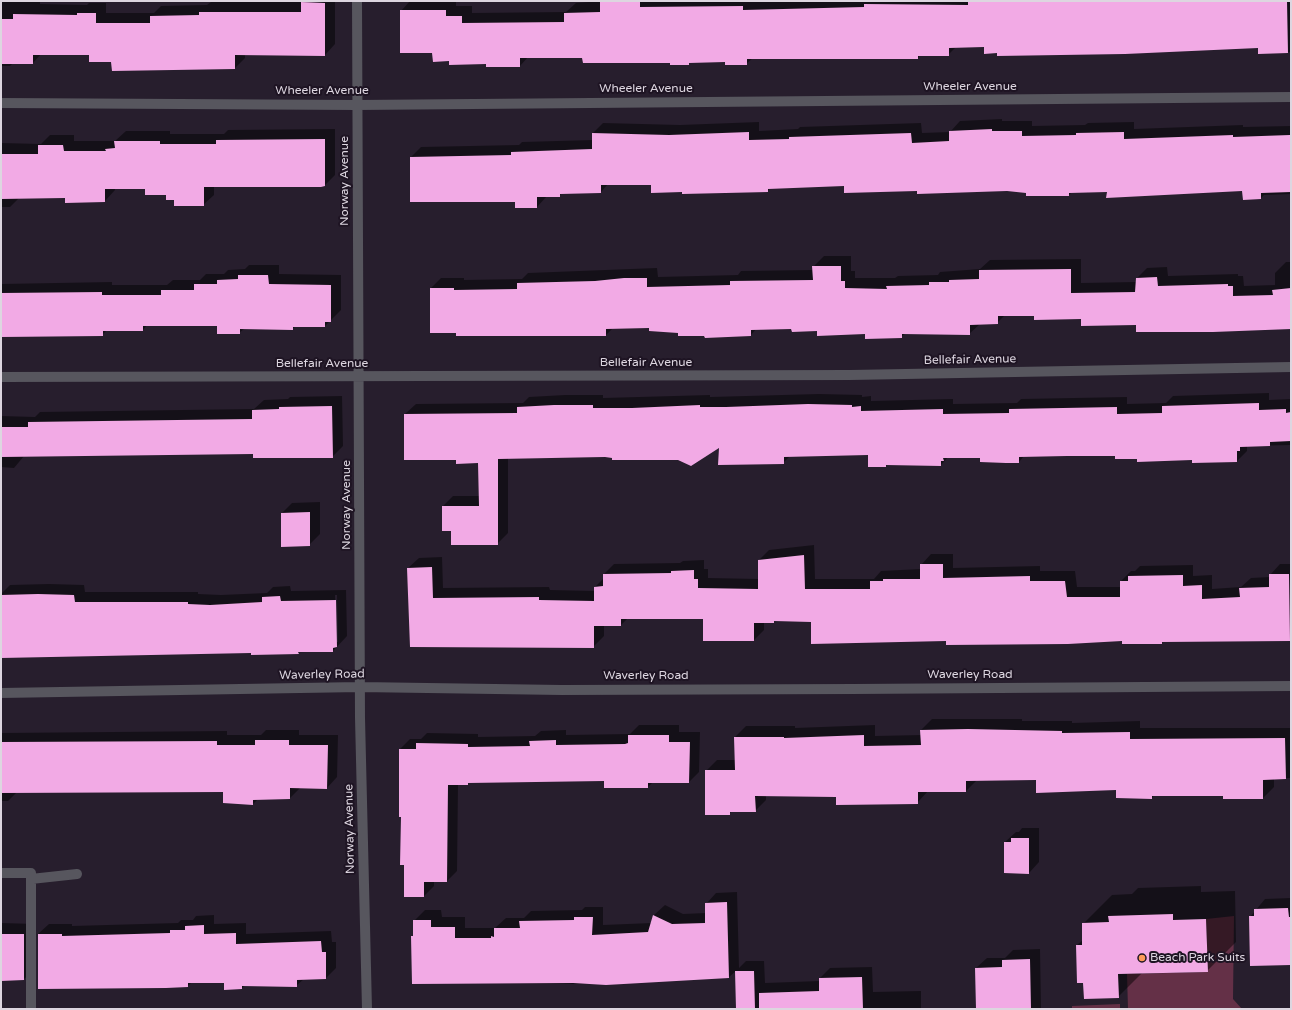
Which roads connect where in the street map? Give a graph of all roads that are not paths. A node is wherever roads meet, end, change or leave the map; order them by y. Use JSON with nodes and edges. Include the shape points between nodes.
{"nodes":[{"id":1,"x":357,"y":1,"type":"edge"},
{"id":2,"x":1291,"y":97,"type":"edge"},
{"id":3,"x":1,"y":103,"type":"edge"},
{"id":4,"x":357,"y":105,"type":"junction"},
{"id":5,"x":1291,"y":367,"type":"edge"},
{"id":6,"x":1,"y":377,"type":"edge"},
{"id":7,"x":360,"y":377,"type":"junction"},
{"id":8,"x":1291,"y":686,"type":"edge"},
{"id":9,"x":360,"y":687,"type":"junction"},
{"id":10,"x":1,"y":694,"type":"edge"},
{"id":11,"x":1,"y":873,"type":"edge"},
{"id":12,"x":77,"y":874,"type":"dead end"},
{"id":13,"x":31,"y":879,"type":"junction"},
{"id":14,"x":31,"y":1009,"type":"edge"},
{"id":15,"x":367,"y":1009,"type":"edge"}],
"edges":[{"from":1,"to":4,"type":"street","name":"Norway Avenue"},
{"from":2,"to":4,"type":"street","name":"Wheeler Avenue"},
{"from":3,"to":4,"type":"street","name":"Wheeler Avenue"},
{"from":4,"to":7,"type":"street","name":"Norway Avenue"},
{"from":5,"to":7,"type":"street","name":"Bellefair Avenue","via":[[850,375]]},
{"from":6,"to":7,"type":"street","name":"Bellefair Avenue"},
{"from":7,"to":9,"type":"street","name":"Norway Avenue"},
{"from":8,"to":9,"type":"street","name":"Waverley Road","via":[[562,690]]},
{"from":9,"to":10,"type":"street","name":"Waverley Road"},
{"from":9,"to":15,"type":"street","name":"Norway Avenue"},
{"from":11,"to":13,"type":"street","via":[[31,873]]},
{"from":12,"to":13,"type":"street"},
{"from":13,"to":14,"type":"street"}]}
